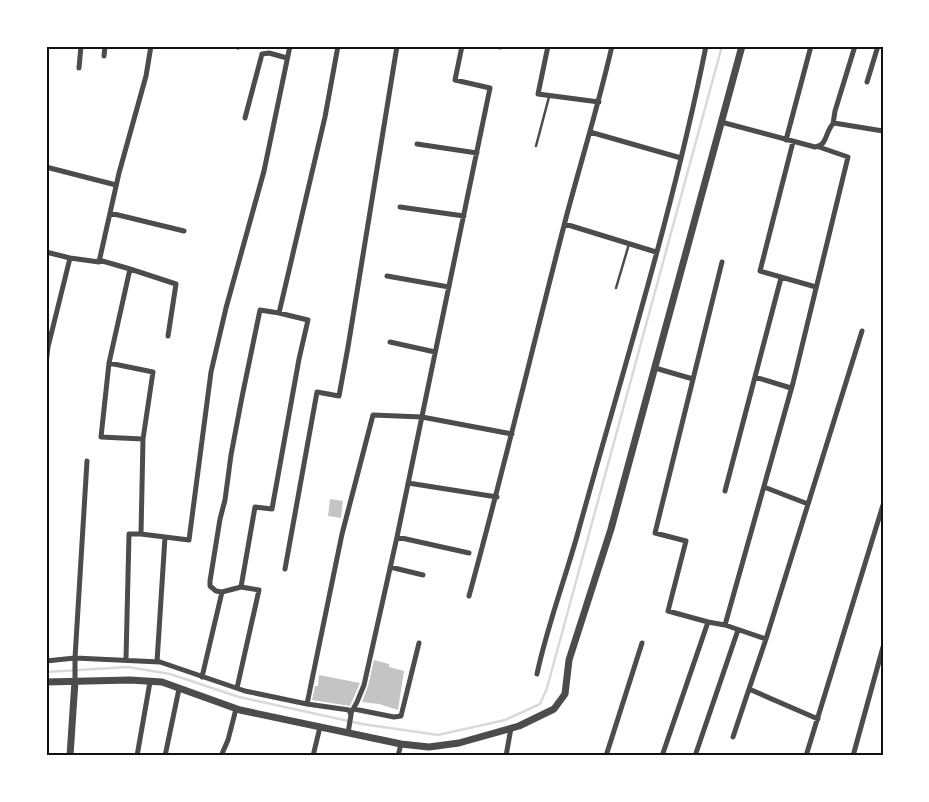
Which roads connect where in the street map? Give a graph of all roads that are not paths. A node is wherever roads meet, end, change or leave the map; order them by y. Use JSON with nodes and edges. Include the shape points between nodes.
{"nodes":[{"id":1,"x":81,"y":46,"type":"edge"},
{"id":2,"x":105,"y":46,"type":"edge"},
{"id":3,"x":151,"y":46,"type":"edge"},
{"id":4,"x":290,"y":46,"type":"edge"},
{"id":5,"x":338,"y":46,"type":"edge"},
{"id":6,"x":397,"y":46,"type":"edge"},
{"id":7,"x":462,"y":46,"type":"edge"},
{"id":8,"x":548,"y":46,"type":"edge"},
{"id":9,"x":612,"y":46,"type":"edge"},
{"id":10,"x":706,"y":46,"type":"edge"},
{"id":11,"x":742,"y":46,"type":"edge"},
{"id":12,"x":811,"y":46,"type":"edge"},
{"id":13,"x":855,"y":46,"type":"edge"},
{"id":14,"x":878,"y":46,"type":"edge"},
{"id":15,"x":104,"y":56,"type":"dead end"},
{"id":16,"x":287,"y":58,"type":"junction"},
{"id":17,"x":78,"y":68,"type":"dead end"},
{"id":18,"x":867,"y":82,"type":"dead end"},
{"id":19,"x":549,"y":96,"type":"junction"},
{"id":20,"x":599,"y":102,"type":"junction"},
{"id":21,"x":245,"y":118,"type":"dead end"},
{"id":22,"x":721,"y":122,"type":"junction"},
{"id":23,"x":833,"y":124,"type":"junction"},
{"id":24,"x":883,"y":131,"type":"edge"},
{"id":25,"x":590,"y":132,"type":"junction"},
{"id":26,"x":786,"y":140,"type":"junction"},
{"id":27,"x":793,"y":142,"type":"junction"},
{"id":28,"x":417,"y":144,"type":"dead end"},
{"id":29,"x":536,"y":146,"type":"dead end"},
{"id":30,"x":819,"y":146,"type":"junction"},
{"id":31,"x":477,"y":153,"type":"junction"},
{"id":32,"x":681,"y":158,"type":"junction"},
{"id":33,"x":46,"y":167,"type":"edge"},
{"id":34,"x":116,"y":185,"type":"junction"},
{"id":35,"x":400,"y":206,"type":"dead end"},
{"id":36,"x":110,"y":213,"type":"junction"},
{"id":37,"x":464,"y":216,"type":"junction"},
{"id":38,"x":564,"y":224,"type":"junction"},
{"id":39,"x":184,"y":231,"type":"dead end"},
{"id":40,"x":629,"y":244,"type":"junction"},
{"id":41,"x":46,"y":252,"type":"edge"},
{"id":42,"x":656,"y":252,"type":"junction"},
{"id":43,"x":70,"y":258,"type":"junction"},
{"id":44,"x":99,"y":260,"type":"junction"},
{"id":45,"x":722,"y":262,"type":"dead end"},
{"id":46,"x":130,"y":269,"type":"junction"},
{"id":47,"x":387,"y":276,"type":"dead end"},
{"id":48,"x":781,"y":278,"type":"junction"},
{"id":49,"x":449,"y":287,"type":"junction"},
{"id":50,"x":816,"y":287,"type":"junction"},
{"id":51,"x":616,"y":288,"type":"dead end"},
{"id":52,"x":279,"y":313,"type":"junction"},
{"id":53,"x":862,"y":331,"type":"dead end"},
{"id":54,"x":168,"y":336,"type":"dead end"},
{"id":55,"x":390,"y":342,"type":"dead end"},
{"id":56,"x":435,"y":352,"type":"junction"},
{"id":57,"x":46,"y":364,"type":"edge"},
{"id":58,"x":109,"y":364,"type":"junction"},
{"id":59,"x":655,"y":368,"type":"junction"},
{"id":60,"x":755,"y":377,"type":"junction"},
{"id":61,"x":693,"y":379,"type":"junction"},
{"id":62,"x":791,"y":388,"type":"junction"},
{"id":63,"x":422,"y":417,"type":"junction"},
{"id":64,"x":512,"y":434,"type":"junction"},
{"id":65,"x":143,"y":439,"type":"junction"},
{"id":66,"x":87,"y":461,"type":"dead end"},
{"id":67,"x":408,"y":483,"type":"junction"},
{"id":68,"x":764,"y":487,"type":"junction"},
{"id":69,"x":725,"y":491,"type":"dead end"},
{"id":70,"x":497,"y":497,"type":"junction"},
{"id":71,"x":808,"y":504,"type":"junction"},
{"id":72,"x":883,"y":504,"type":"edge"},
{"id":73,"x":141,"y":534,"type":"junction"},
{"id":74,"x":165,"y":537,"type":"junction"},
{"id":75,"x":397,"y":537,"type":"junction"},
{"id":76,"x":469,"y":553,"type":"dead end"},
{"id":77,"x":390,"y":567,"type":"junction"},
{"id":78,"x":285,"y":569,"type":"dead end"},
{"id":79,"x":423,"y":575,"type":"dead end"},
{"id":80,"x":241,"y":587,"type":"junction"},
{"id":81,"x":222,"y":592,"type":"junction"},
{"id":82,"x":469,"y":596,"type":"dead end"},
{"id":83,"x":708,"y":622,"type":"junction"},
{"id":84,"x":725,"y":625,"type":"junction"},
{"id":85,"x":738,"y":630,"type":"junction"},
{"id":86,"x":766,"y":639,"type":"junction"},
{"id":87,"x":419,"y":643,"type":"dead end"},
{"id":88,"x":642,"y":643,"type":"dead end"},
{"id":89,"x":883,"y":646,"type":"edge"},
{"id":90,"x":75,"y":660,"type":"junction"},
{"id":91,"x":126,"y":660,"type":"junction"},
{"id":92,"x":46,"y":661,"type":"edge"},
{"id":93,"x":157,"y":662,"type":"junction"},
{"id":94,"x":537,"y":674,"type":"dead end"},
{"id":95,"x":202,"y":677,"type":"junction"},
{"id":96,"x":75,"y":678,"type":"junction"},
{"id":97,"x":46,"y":682,"type":"edge"},
{"id":98,"x":150,"y":682,"type":"junction"},
{"id":99,"x":236,"y":688,"type":"junction"},
{"id":100,"x":179,"y":689,"type":"junction"},
{"id":101,"x":749,"y":689,"type":"junction"},
{"id":102,"x":307,"y":704,"type":"junction"},
{"id":103,"x":236,"y":709,"type":"junction"},
{"id":104,"x":352,"y":712,"type":"junction"},
{"id":105,"x":818,"y":718,"type":"junction"},
{"id":106,"x":320,"y":727,"type":"junction"},
{"id":107,"x":511,"y":728,"type":"junction"},
{"id":108,"x":348,"y":733,"type":"junction"},
{"id":109,"x":733,"y":737,"type":"dead end"},
{"id":110,"x":401,"y":744,"type":"junction"},
{"id":111,"x":70,"y":756,"type":"edge"},
{"id":112,"x":137,"y":756,"type":"edge"},
{"id":113,"x":165,"y":756,"type":"edge"},
{"id":114,"x":221,"y":756,"type":"edge"},
{"id":115,"x":312,"y":756,"type":"edge"},
{"id":116,"x":398,"y":756,"type":"edge"},
{"id":117,"x":506,"y":756,"type":"edge"},
{"id":118,"x":606,"y":756,"type":"edge"},
{"id":119,"x":662,"y":756,"type":"edge"},
{"id":120,"x":695,"y":756,"type":"edge"},
{"id":121,"x":806,"y":756,"type":"edge"},
{"id":122,"x":853,"y":756,"type":"edge"}],
"edges":[{"from":1,"to":17,"type":"street"},
{"from":2,"to":15,"type":"street"},
{"from":3,"to":34,"type":"street"},
{"from":4,"to":16,"type":"street"},
{"from":5,"to":52,"type":"street","via":[[325,117]]},
{"from":6,"to":78,"type":"street","via":[[339,396],[317,392]]},
{"from":7,"to":31,"type":"street","via":[[455,80],[490,88]]},
{"from":8,"to":19,"type":"street","via":[[538,94]]},
{"from":9,"to":20,"type":"street"},
{"from":10,"to":32,"type":"street"},
{"from":11,"to":22,"type":"street"},
{"from":12,"to":26,"type":"street"},
{"from":13,"to":23,"type":"street"},
{"from":14,"to":18,"type":"street"},
{"from":16,"to":21,"type":"street","via":[[262,54]]},
{"from":16,"to":74,"type":"street","via":[[264,171],[210,372],[190,540]]},
{"from":19,"to":20,"type":"street"},
{"from":19,"to":29,"type":"lane"},
{"from":20,"to":25,"type":"street"},
{"from":22,"to":26,"type":"street"},
{"from":22,"to":59,"type":"street"},
{"from":23,"to":24,"type":"street"},
{"from":23,"to":30,"type":"street"},
{"from":25,"to":32,"type":"street"},
{"from":25,"to":38,"type":"street"},
{"from":26,"to":27,"type":"street"},
{"from":27,"to":30,"type":"street"},
{"from":27,"to":48,"type":"street","via":[[760,271]]},
{"from":28,"to":31,"type":"street"},
{"from":30,"to":50,"type":"street","via":[[848,157]]},
{"from":31,"to":37,"type":"street"},
{"from":32,"to":42,"type":"street"},
{"from":33,"to":34,"type":"street"},
{"from":34,"to":36,"type":"street"},
{"from":35,"to":37,"type":"street"},
{"from":36,"to":39,"type":"street"},
{"from":36,"to":44,"type":"street"},
{"from":37,"to":49,"type":"street"},
{"from":38,"to":40,"type":"street"},
{"from":38,"to":64,"type":"street"},
{"from":40,"to":42,"type":"street"},
{"from":40,"to":51,"type":"lane"},
{"from":41,"to":43,"type":"street"},
{"from":42,"to":94,"type":"street"},
{"from":43,"to":44,"type":"street"},
{"from":43,"to":57,"type":"street"},
{"from":44,"to":46,"type":"street"},
{"from":45,"to":61,"type":"street"},
{"from":46,"to":54,"type":"street","via":[[176,284]]},
{"from":46,"to":58,"type":"street"},
{"from":47,"to":49,"type":"street"},
{"from":48,"to":50,"type":"street"},
{"from":48,"to":60,"type":"street"},
{"from":49,"to":56,"type":"street"},
{"from":50,"to":62,"type":"street"},
{"from":52,"to":80,"type":"street","via":[[308,320],[298,359],[272,509],[255,507]]},
{"from":52,"to":81,"type":"street","via":[[260,310],[242,397],[210,582],[216,591]]},
{"from":53,"to":71,"type":"street"},
{"from":55,"to":56,"type":"street"},
{"from":56,"to":63,"type":"street"},
{"from":58,"to":65,"type":"street","via":[[153,372]]},
{"from":58,"to":65,"type":"street","via":[[101,437]]},
{"from":59,"to":61,"type":"street"},
{"from":59,"to":107,"type":"street","via":[[611,529],[569,660],[565,694],[554,709]]},
{"from":60,"to":62,"type":"street"},
{"from":60,"to":69,"type":"street"},
{"from":61,"to":83,"type":"street","via":[[655,533],[686,541],[668,611]]},
{"from":62,"to":68,"type":"street"},
{"from":63,"to":64,"type":"street"},
{"from":63,"to":67,"type":"street"},
{"from":63,"to":102,"type":"street","via":[[373,415],[342,534]]},
{"from":64,"to":70,"type":"street"},
{"from":65,"to":73,"type":"street"},
{"from":66,"to":90,"type":"street"},
{"from":67,"to":70,"type":"street"},
{"from":67,"to":75,"type":"street"},
{"from":68,"to":71,"type":"street"},
{"from":68,"to":84,"type":"street"},
{"from":70,"to":82,"type":"street"},
{"from":71,"to":86,"type":"street"},
{"from":72,"to":105,"type":"street"},
{"from":73,"to":74,"type":"street"},
{"from":73,"to":91,"type":"street","via":[[129,534]]},
{"from":74,"to":93,"type":"street"},
{"from":75,"to":76,"type":"street"},
{"from":75,"to":77,"type":"street"},
{"from":77,"to":79,"type":"street"},
{"from":77,"to":104,"type":"street","via":[[364,685]]},
{"from":80,"to":81,"type":"street"},
{"from":80,"to":99,"type":"street","via":[[259,590]]},
{"from":81,"to":95,"type":"street"},
{"from":83,"to":84,"type":"street"},
{"from":83,"to":119,"type":"street"},
{"from":84,"to":85,"type":"street"},
{"from":85,"to":86,"type":"street"},
{"from":85,"to":120,"type":"street"},
{"from":86,"to":101,"type":"street"},
{"from":87,"to":104,"type":"street","via":[[401,716]]},
{"from":88,"to":118,"type":"street"},
{"from":89,"to":122,"type":"street"},
{"from":90,"to":91,"type":"street"},
{"from":90,"to":92,"type":"street"},
{"from":90,"to":96,"type":"street"},
{"from":91,"to":93,"type":"street"},
{"from":93,"to":95,"type":"street"},
{"from":95,"to":99,"type":"street"},
{"from":96,"to":97,"type":"street"},
{"from":96,"to":98,"type":"street"},
{"from":96,"to":111,"type":"street"},
{"from":98,"to":100,"type":"street","via":[[162,682]]},
{"from":98,"to":112,"type":"street"},
{"from":99,"to":102,"type":"street"},
{"from":100,"to":103,"type":"street"},
{"from":100,"to":113,"type":"street"},
{"from":101,"to":105,"type":"street"},
{"from":101,"to":109,"type":"street"},
{"from":102,"to":104,"type":"street"},
{"from":103,"to":106,"type":"street"},
{"from":103,"to":114,"type":"street"},
{"from":104,"to":108,"type":"street"},
{"from":105,"to":121,"type":"street"},
{"from":106,"to":108,"type":"street"},
{"from":106,"to":115,"type":"street"},
{"from":107,"to":110,"type":"street","via":[[459,743],[429,747]]},
{"from":107,"to":117,"type":"street"},
{"from":108,"to":110,"type":"street"},
{"from":110,"to":116,"type":"street"}]}
